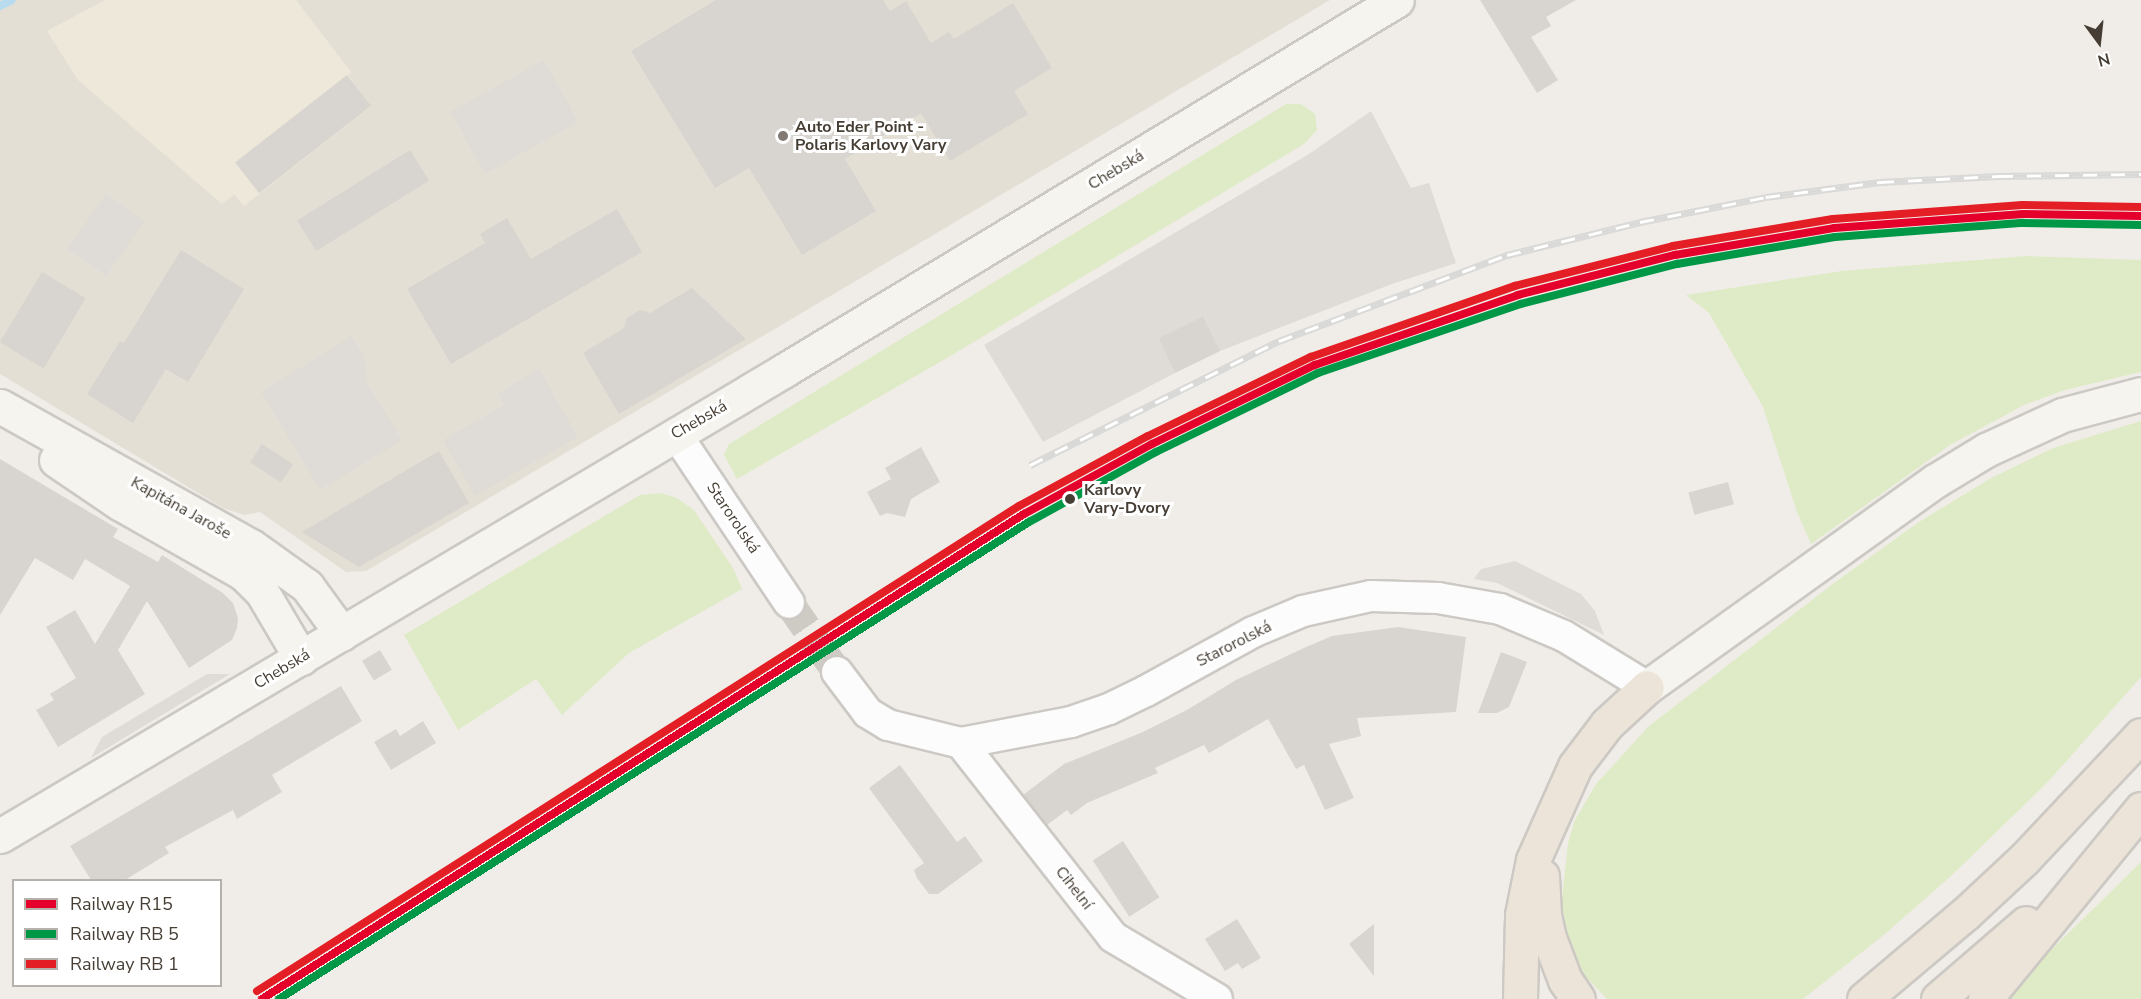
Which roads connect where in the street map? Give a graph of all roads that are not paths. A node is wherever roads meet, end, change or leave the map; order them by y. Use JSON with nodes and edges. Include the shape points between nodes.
{"nodes":[{"id":1,"x":1396,"y":0,"type":"edge"},
{"id":2,"x":2141,"y":394,"type":"edge"},
{"id":3,"x":0,"y":406,"type":"edge"},
{"id":4,"x":0,"y":415,"type":"edge"},
{"id":5,"x":676,"y":434,"type":"junction"},
{"id":6,"x":789,"y":603,"type":"tunnel mouth"},
{"id":7,"x":342,"y":634,"type":"junction"},
{"id":8,"x":301,"y":658,"type":"junction"},
{"id":9,"x":837,"y":672,"type":"tunnel mouth"},
{"id":10,"x":1647,"y":687,"type":"junction"},
{"id":11,"x":2141,"y":735,"type":"edge"},
{"id":12,"x":961,"y":743,"type":"junction"},
{"id":13,"x":2141,"y":809,"type":"edge"},
{"id":14,"x":1549,"y":824,"type":"junction"},
{"id":15,"x":0,"y":836,"type":"edge"},
{"id":16,"x":2112,"y":845,"type":"junction"},
{"id":17,"x":1904,"y":966,"type":"junction"},
{"id":18,"x":1217,"y":999,"type":"edge"},
{"id":19,"x":1520,"y":999,"type":"edge"},
{"id":20,"x":1578,"y":999,"type":"edge"},
{"id":21,"x":1842,"y":999,"type":"edge"},
{"id":22,"x":1864,"y":999,"type":"edge"},
{"id":23,"x":1938,"y":999,"type":"edge"},
{"id":24,"x":1985,"y":999,"type":"edge"}],
"edges":[{"from":1,"to":5,"type":"street","name":"Chebská"},
{"from":2,"to":10,"type":"street","via":[[2062,415],[1986,450],[1935,481]]},
{"from":3,"to":7,"type":"street","name":"Kapitána Jaroše","via":[[251,546],[307,586]]},
{"from":4,"to":8,"type":"street","name":"Kapitána Jaroše","via":[[42,451],[121,504],[244,574],[262,592]]},
{"from":5,"to":6,"type":"street","name":"Starorolská"},
{"from":5,"to":7,"type":"street","name":"Chebská"},
{"from":7,"to":8,"type":"street","name":"Chebská"},
{"from":8,"to":15,"type":"street","name":"Chebská"},
{"from":9,"to":12,"type":"street","name":"Starorolská","via":[[868,713],[888,725]]},
{"from":10,"to":12,"type":"street","name":"Starorolská","via":[[1564,636],[1500,609],[1438,598],[1371,596],[1303,611],[1099,712],[1071,722]]},
{"from":10,"to":14,"type":"highway","via":[[1590,744],[1560,794]]},
{"from":11,"to":17,"type":"highway","via":[[2025,858]]},
{"from":12,"to":18,"type":"street","name":"Cihelní","via":[[1113,937]]},
{"from":13,"to":16,"type":"highway"},
{"from":14,"to":19,"type":"highway","via":[[1533,860],[1522,915]]},
{"from":14,"to":20,"type":"highway","via":[[1542,881],[1544,915],[1556,960]]},
{"from":16,"to":23,"type":"highway"},
{"from":16,"to":24,"type":"highway"},
{"from":17,"to":21,"type":"highway"},
{"from":17,"to":22,"type":"highway"}]}
